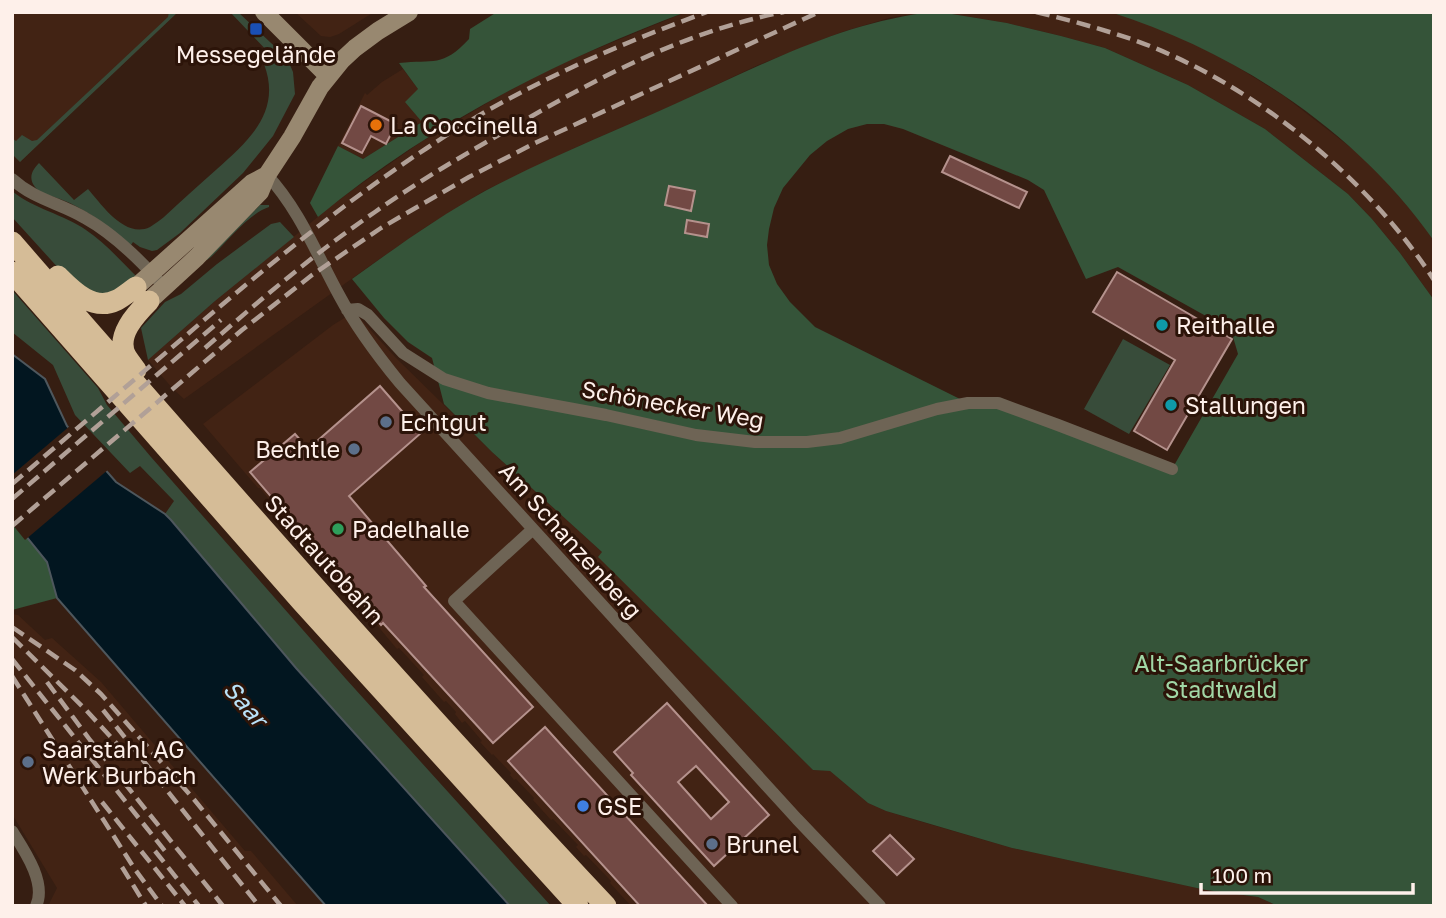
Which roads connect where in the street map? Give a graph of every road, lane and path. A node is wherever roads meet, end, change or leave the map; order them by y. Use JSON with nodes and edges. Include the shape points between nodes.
{"nodes":[{"id":1,"x":264,"y":12,"type":"edge"},
{"id":2,"x":410,"y":12,"type":"edge"},
{"id":3,"x":328,"y":75,"type":"junction"},
{"id":4,"x":267,"y":175,"type":"junction"},
{"id":5,"x":12,"y":179,"type":"edge"},
{"id":6,"x":12,"y":225,"type":"edge"},
{"id":7,"x":12,"y":242,"type":"edge"},
{"id":8,"x":12,"y":272,"type":"edge"},
{"id":9,"x":150,"y":287,"type":"junction"},
{"id":10,"x":347,"y":310,"type":"junction"},
{"id":11,"x":204,"y":462,"type":"junction"},
{"id":12,"x":1172,"y":469,"type":"dead end"},
{"id":13,"x":533,"y":529,"type":"junction"},
{"id":14,"x":12,"y":831,"type":"edge"},
{"id":15,"x":36,"y":906,"type":"edge"},
{"id":16,"x":578,"y":906,"type":"edge"},
{"id":17,"x":606,"y":906,"type":"edge"},
{"id":18,"x":732,"y":906,"type":"edge"},
{"id":19,"x":880,"y":906,"type":"edge"}],
"edges":[{"from":1,"to":3,"type":"main road"},
{"from":2,"to":3,"type":"main road","via":[[355,48]]},
{"from":3,"to":4,"type":"main road"},
{"from":4,"to":9,"type":"main road","via":[[260,192],[197,257]]},
{"from":4,"to":10,"type":"street","name":"Am Schanzenberg","via":[[296,215]]},
{"from":5,"to":9,"type":"street","via":[[35,197],[86,218],[120,244]]},
{"from":6,"to":9,"type":"highway","via":[[78,295],[93,303],[108,303]]},
{"from":7,"to":11,"type":"highway","name":"Stadtautobahn"},
{"from":8,"to":16,"type":"highway","name":"Stadtautobahn","via":[[301,601]]},
{"from":9,"to":11,"type":"highway","via":[[128,327],[125,354],[179,420]]},
{"from":10,"to":12,"type":"street","name":"Schönecker Weg","via":[[358,309],[368,315],[403,352],[444,379],[488,393],[696,435],[807,442],[840,438],[937,409],[998,403]]},
{"from":10,"to":13,"type":"street","name":"Am Schanzenberg","via":[[400,383]]},
{"from":11,"to":17,"type":"highway","name":"Stadtautobahn"},
{"from":13,"to":18,"type":"street","via":[[454,601]]},
{"from":13,"to":19,"type":"street","name":"Am Schanzenberg"},
{"from":14,"to":15,"type":"street","via":[[36,874],[40,897]]}]}
